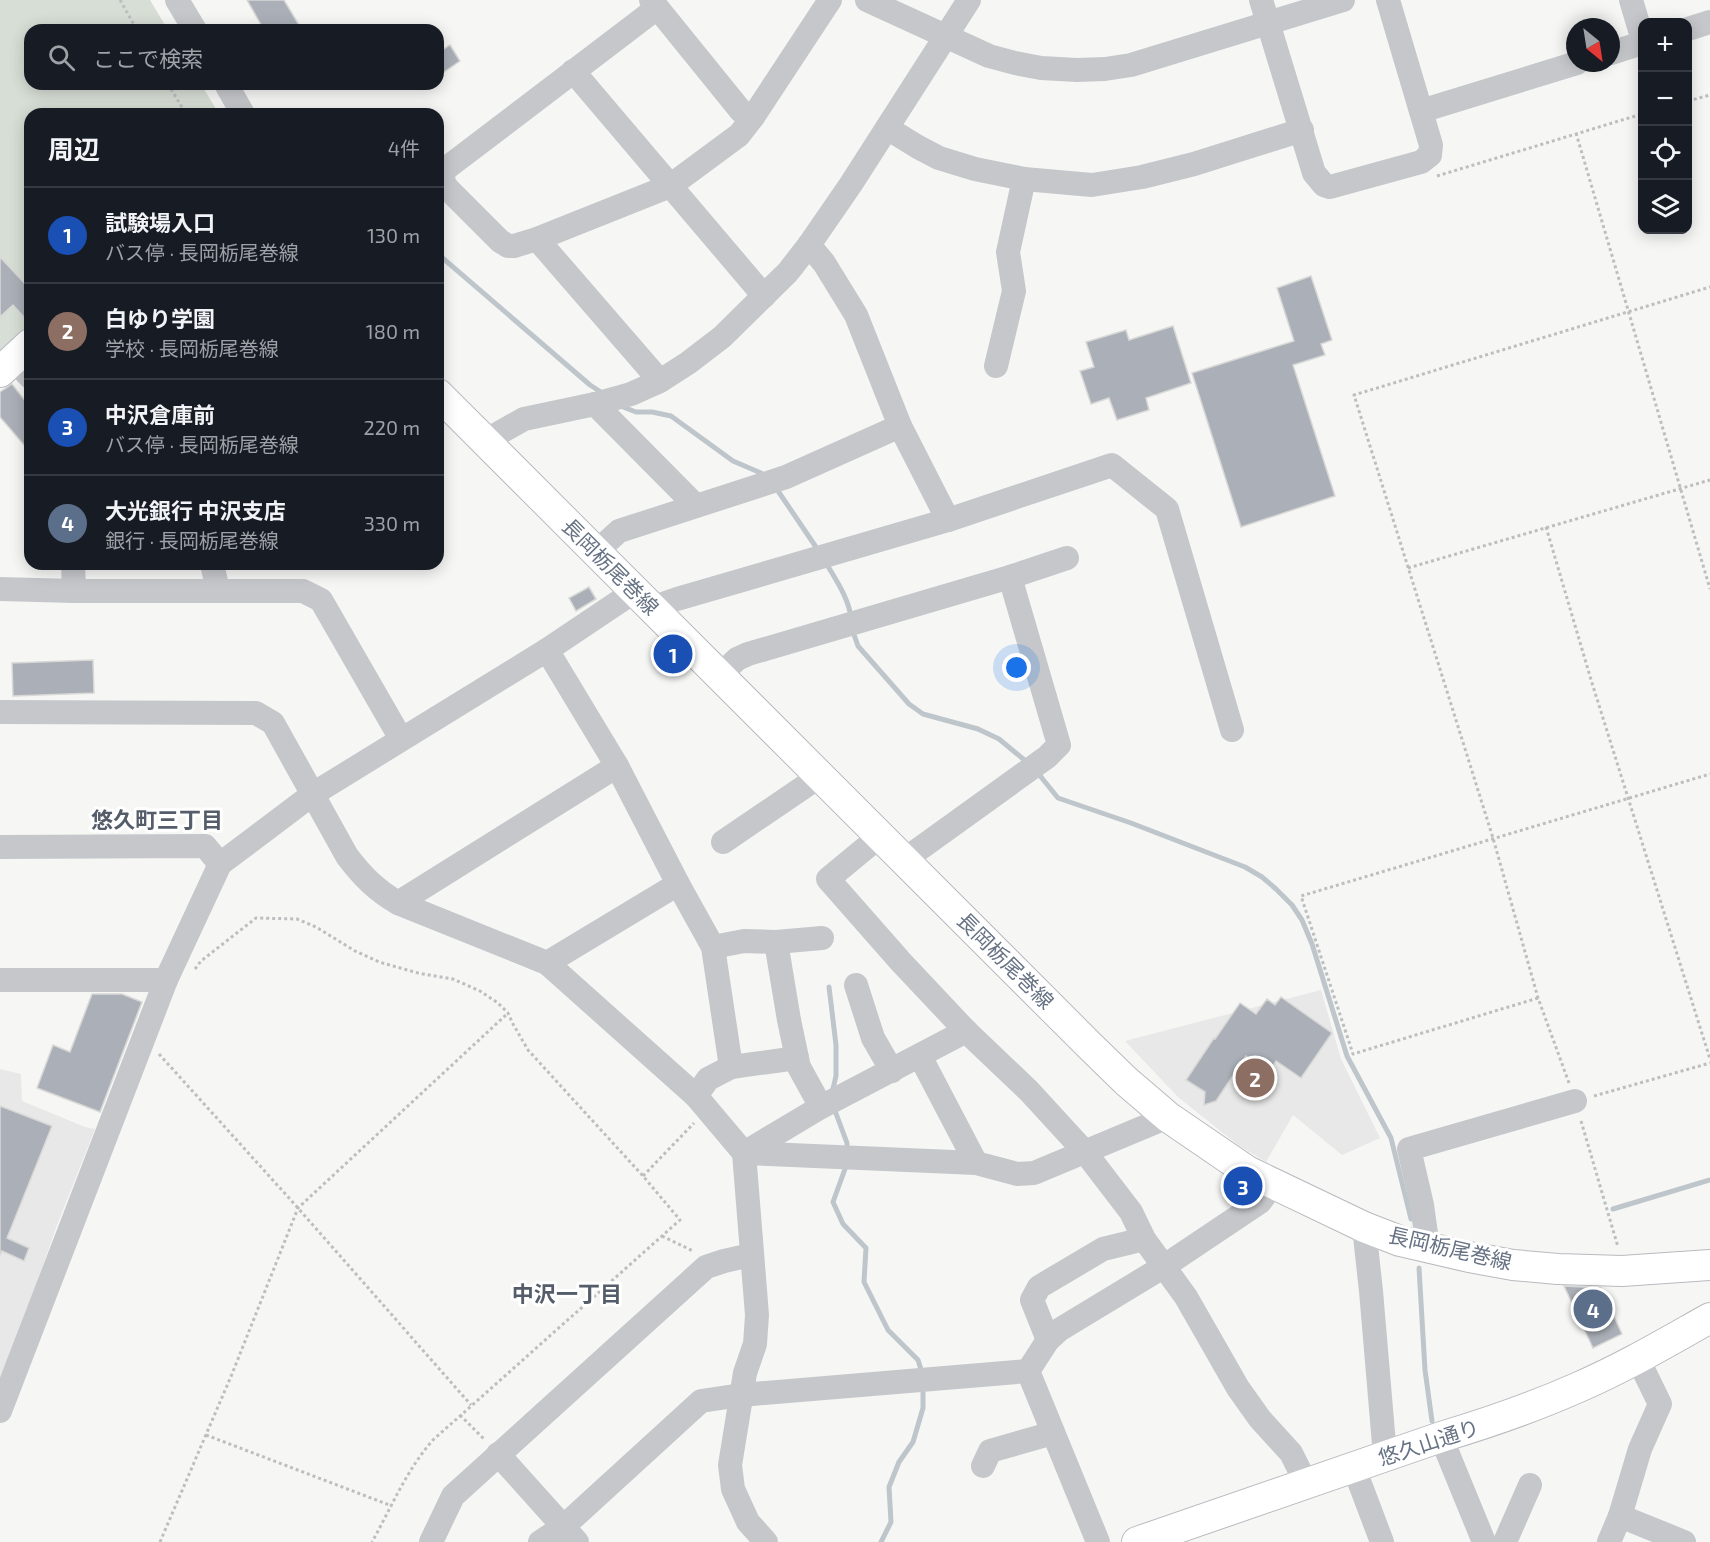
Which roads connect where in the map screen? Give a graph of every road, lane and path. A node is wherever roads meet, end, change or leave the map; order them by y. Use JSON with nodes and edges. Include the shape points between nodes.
{"nodes":[{"id":1,"x":120,"y":0,"type":"edge"},
{"id":2,"x":177,"y":0,"type":"edge"},
{"id":3,"x":830,"y":0,"type":"edge"},
{"id":4,"x":867,"y":0,"type":"edge"},
{"id":5,"x":969,"y":0,"type":"edge"},
{"id":6,"x":1261,"y":0,"type":"edge"},
{"id":7,"x":1343,"y":0,"type":"edge"},
{"id":8,"x":1388,"y":0,"type":"edge"},
{"id":9,"x":1630,"y":0,"type":"edge"},
{"id":10,"x":654,"y":4,"type":"edge"},
{"id":11,"x":1710,"y":22,"type":"edge"},
{"id":12,"x":1268,"y":23,"type":"junction"},
{"id":13,"x":134,"y":24,"type":"edge"},
{"id":14,"x":191,"y":24,"type":"edge"},
{"id":15,"x":1638,"y":25,"type":"edge"},
{"id":16,"x":1692,"y":28,"type":"edge"},
{"id":17,"x":947,"y":35,"type":"junction"},
{"id":18,"x":1638,"y":44,"type":"edge"},
{"id":19,"x":1620,"y":50,"type":"edge"},
{"id":20,"x":1566,"y":66,"type":"edge"},
{"id":21,"x":573,"y":71,"type":"junction"},
{"id":22,"x":172,"y":90,"type":"edge"},
{"id":23,"x":229,"y":90,"type":"edge"},
{"id":24,"x":1710,"y":95,"type":"edge"},
{"id":25,"x":1692,"y":100,"type":"edge"},
{"id":26,"x":182,"y":108,"type":"edge"},
{"id":27,"x":240,"y":108,"type":"edge"},
{"id":28,"x":1421,"y":111,"type":"junction"},
{"id":29,"x":1638,"y":115,"type":"edge"},
{"id":30,"x":753,"y":117,"type":"junction"},
{"id":31,"x":887,"y":128,"type":"junction"},
{"id":32,"x":1302,"y":130,"type":"junction"},
{"id":33,"x":1576,"y":133,"type":"junction"},
{"id":34,"x":444,"y":170,"type":"edge"},
{"id":35,"x":1430,"y":178,"type":"dead end"},
{"id":36,"x":1024,"y":179,"type":"junction"},
{"id":37,"x":444,"y":183,"type":"edge"},
{"id":38,"x":670,"y":186,"type":"junction"},
{"id":39,"x":537,"y":239,"type":"junction"},
{"id":40,"x":809,"y":245,"type":"junction"},
{"id":41,"x":1710,"y":287,"type":"edge"},
{"id":42,"x":764,"y":296,"type":"junction"},
{"id":43,"x":1629,"y":312,"type":"junction"},
{"id":44,"x":996,"y":366,"type":"dead end"},
{"id":45,"x":660,"y":381,"type":"junction"},
{"id":46,"x":444,"y":400,"type":"edge"},
{"id":47,"x":595,"y":405,"type":"junction"},
{"id":48,"x":900,"y":426,"type":"junction"},
{"id":49,"x":485,"y":441,"type":"junction"},
{"id":50,"x":1710,"y":480,"type":"edge"},
{"id":51,"x":1681,"y":488,"type":"junction"},
{"id":52,"x":696,"y":506,"type":"junction"},
{"id":53,"x":948,"y":520,"type":"junction"},
{"id":54,"x":1546,"y":527,"type":"junction"},
{"id":55,"x":596,"y":552,"type":"junction"},
{"id":56,"x":1067,"y":558,"type":"dead end"},
{"id":57,"x":1408,"y":568,"type":"junction"},
{"id":58,"x":73,"y":570,"type":"edge"},
{"id":59,"x":213,"y":570,"type":"edge"},
{"id":60,"x":1010,"y":577,"type":"junction"},
{"id":61,"x":0,"y":589,"type":"edge"},
{"id":62,"x":1710,"y":589,"type":"edge"},
{"id":63,"x":218,"y":590,"type":"junction"},
{"id":64,"x":74,"y":591,"type":"junction"},
{"id":65,"x":643,"y":600,"type":"junction"},
{"id":66,"x":547,"y":650,"type":"junction"},
{"id":67,"x":719,"y":676,"type":"junction"},
{"id":68,"x":0,"y":711,"type":"edge"},
{"id":69,"x":1232,"y":730,"type":"dead end"},
{"id":70,"x":401,"y":739,"type":"junction"},
{"id":71,"x":617,"y":766,"type":"junction"},
{"id":72,"x":1710,"y":774,"type":"edge"},
{"id":73,"x":820,"y":776,"type":"junction"},
{"id":74,"x":313,"y":794,"type":"junction"},
{"id":75,"x":1629,"y":798,"type":"junction"},
{"id":76,"x":880,"y":836,"type":"junction"},
{"id":77,"x":1493,"y":838,"type":"junction"},
{"id":78,"x":723,"y":842,"type":"dead end"},
{"id":79,"x":0,"y":847,"type":"edge"},
{"id":80,"x":904,"y":860,"type":"junction"},
{"id":81,"x":220,"y":864,"type":"junction"},
{"id":82,"x":678,"y":884,"type":"junction"},
{"id":83,"x":398,"y":903,"type":"junction"},
{"id":84,"x":822,"y":938,"type":"dead end"},
{"id":85,"x":777,"y":942,"type":"junction"},
{"id":86,"x":713,"y":947,"type":"junction"},
{"id":87,"x":547,"y":963,"type":"junction"},
{"id":88,"x":192,"y":974,"type":"dead end"},
{"id":89,"x":0,"y":980,"type":"edge"},
{"id":90,"x":166,"y":980,"type":"junction"},
{"id":91,"x":856,"y":985,"type":"dead end"},
{"id":92,"x":1538,"y":998,"type":"junction"},
{"id":93,"x":508,"y":1013,"type":"junction"},
{"id":94,"x":966,"y":1031,"type":"junction"},
{"id":95,"x":154,"y":1041,"type":"junction"},
{"id":96,"x":160,"y":1056,"type":"junction"},
{"id":97,"x":920,"y":1056,"type":"junction"},
{"id":98,"x":797,"y":1058,"type":"junction"},
{"id":99,"x":1710,"y":1061,"type":"edge"},
{"id":100,"x":730,"y":1067,"type":"junction"},
{"id":101,"x":892,"y":1071,"type":"junction"},
{"id":102,"x":1575,"y":1101,"type":"junction"},
{"id":103,"x":702,"y":1103,"type":"junction"},
{"id":104,"x":821,"y":1107,"type":"junction"},
{"id":105,"x":1168,"y":1117,"type":"junction"},
{"id":106,"x":744,"y":1152,"type":"junction"},
{"id":107,"x":1085,"y":1152,"type":"junction"},
{"id":108,"x":976,"y":1163,"type":"junction"},
{"id":109,"x":643,"y":1176,"type":"junction"},
{"id":110,"x":1274,"y":1184,"type":"junction"},
{"id":111,"x":298,"y":1208,"type":"junction"},
{"id":112,"x":1364,"y":1227,"type":"junction"},
{"id":113,"x":1144,"y":1239,"type":"junction"},
{"id":114,"x":1428,"y":1248,"type":"junction"},
{"id":115,"x":752,"y":1255,"type":"junction"},
{"id":116,"x":1710,"y":1265,"type":"edge"},
{"id":117,"x":1163,"y":1267,"type":"junction"},
{"id":118,"x":1622,"y":1270,"type":"junction"},
{"id":119,"x":1710,"y":1318,"type":"edge"},
{"id":120,"x":1048,"y":1340,"type":"junction"},
{"id":121,"x":1638,"y":1359,"type":"junction"},
{"id":122,"x":1028,"y":1371,"type":"junction"},
{"id":123,"x":741,"y":1395,"type":"junction"},
{"id":124,"x":471,"y":1405,"type":"junction"},
{"id":125,"x":0,"y":1411,"type":"edge"},
{"id":126,"x":460,"y":1415,"type":"junction"},
{"id":127,"x":1053,"y":1433,"type":"junction"},
{"id":128,"x":205,"y":1434,"type":"junction"},
{"id":129,"x":1441,"y":1437,"type":"junction"},
{"id":130,"x":498,"y":1454,"type":"junction"},
{"id":131,"x":1385,"y":1456,"type":"junction"},
{"id":132,"x":983,"y":1466,"type":"dead end"},
{"id":133,"x":1354,"y":1468,"type":"junction"},
{"id":134,"x":1306,"y":1483,"type":"junction"},
{"id":135,"x":1530,"y":1485,"type":"dead end"},
{"id":136,"x":392,"y":1506,"type":"junction"},
{"id":137,"x":1620,"y":1516,"type":"junction"},
{"id":138,"x":570,"y":1534,"type":"edge"},
{"id":139,"x":160,"y":1542,"type":"edge"},
{"id":140,"x":372,"y":1542,"type":"edge"},
{"id":141,"x":431,"y":1542,"type":"edge"},
{"id":142,"x":540,"y":1542,"type":"edge"},
{"id":143,"x":766,"y":1542,"type":"edge"},
{"id":144,"x":1098,"y":1542,"type":"edge"},
{"id":145,"x":1137,"y":1542,"type":"edge"},
{"id":146,"x":1382,"y":1542,"type":"edge"},
{"id":147,"x":1484,"y":1542,"type":"edge"},
{"id":148,"x":1505,"y":1542,"type":"edge"},
{"id":149,"x":1609,"y":1542,"type":"edge"},
{"id":150,"x":1684,"y":1542,"type":"edge"}],
"edges":[{"from":1,"to":13,"type":"path"},
{"from":2,"to":14,"type":"street"},
{"from":3,"to":30,"type":"street"},
{"from":4,"to":17,"type":"street"},
{"from":5,"to":17,"type":"street"},
{"from":6,"to":12,"type":"street"},
{"from":7,"to":12,"type":"street"},
{"from":8,"to":28,"type":"street"},
{"from":9,"to":15,"type":"street"},
{"from":10,"to":21,"type":"street"},
{"from":10,"to":30,"type":"street","via":[[741,111]]},
{"from":11,"to":16,"type":"street"},
{"from":12,"to":17,"type":"street","via":[[1131,65],[1086,70],[1015,63],[988,56]]},
{"from":12,"to":32,"type":"street"},
{"from":17,"to":31,"type":"street"},
{"from":18,"to":19,"type":"street"},
{"from":20,"to":28,"type":"street"},
{"from":21,"to":34,"type":"street"},
{"from":21,"to":38,"type":"street"},
{"from":22,"to":26,"type":"path"},
{"from":23,"to":27,"type":"street"},
{"from":24,"to":25,"type":"path"},
{"from":28,"to":32,"type":"street","via":[[1431,145],[1427,158],[1330,187],[1314,173]]},
{"from":29,"to":33,"type":"path"},
{"from":30,"to":38,"type":"street","via":[[739,135]]},
{"from":31,"to":36,"type":"street","via":[[939,158]]},
{"from":31,"to":40,"type":"street"},
{"from":32,"to":36,"type":"street","via":[[1142,177],[1092,185]]},
{"from":33,"to":35,"type":"path"},
{"from":33,"to":43,"type":"path"},
{"from":36,"to":44,"type":"street","via":[[1008,252],[1014,291]]},
{"from":37,"to":39,"type":"street","via":[[508,246]]},
{"from":38,"to":39,"type":"street"},
{"from":38,"to":42,"type":"street"},
{"from":39,"to":45,"type":"street"},
{"from":40,"to":42,"type":"street"},
{"from":40,"to":48,"type":"street","via":[[856,315]]},
{"from":41,"to":43,"type":"path"},
{"from":42,"to":45,"type":"street","via":[[722,337]]},
{"from":43,"to":51,"type":"path"},
{"from":43,"to":57,"type":"path","via":[[1354,395]]},
{"from":45,"to":47,"type":"street"},
{"from":46,"to":49,"type":"main road","name":"長岡栃尾巻線"},
{"from":47,"to":49,"type":"street","via":[[524,419]]},
{"from":47,"to":52,"type":"street"},
{"from":48,"to":52,"type":"street","via":[[786,477]]},
{"from":48,"to":53,"type":"street"},
{"from":49,"to":55,"type":"main road","name":"長岡栃尾巻線"},
{"from":50,"to":51,"type":"path"},
{"from":51,"to":54,"type":"path"},
{"from":51,"to":62,"type":"path"},
{"from":52,"to":55,"type":"street","via":[[619,531]]},
{"from":53,"to":65,"type":"street","via":[[677,599]]},
{"from":53,"to":69,"type":"street","via":[[1112,465],[1167,509]]},
{"from":54,"to":57,"type":"path"},
{"from":54,"to":75,"type":"path"},
{"from":55,"to":65,"type":"main road","name":"長岡栃尾巻線"},
{"from":56,"to":60,"type":"street"},
{"from":57,"to":77,"type":"path"},
{"from":58,"to":64,"type":"street"},
{"from":59,"to":63,"type":"street"},
{"from":60,"to":67,"type":"street","via":[[748,654]]},
{"from":60,"to":80,"type":"street","via":[[1059,745]]},
{"from":61,"to":64,"type":"street"},
{"from":63,"to":64,"type":"street"},
{"from":63,"to":70,"type":"street","via":[[303,591],[321,600]]},
{"from":65,"to":66,"type":"street"},
{"from":65,"to":67,"type":"main road","name":"長岡栃尾巻線"},
{"from":66,"to":70,"type":"street"},
{"from":66,"to":71,"type":"street"},
{"from":67,"to":73,"type":"main road","name":"長岡栃尾巻線"},
{"from":68,"to":74,"type":"street","via":[[256,713],[273,723]]},
{"from":70,"to":74,"type":"street"},
{"from":71,"to":82,"type":"street"},
{"from":71,"to":83,"type":"street"},
{"from":72,"to":75,"type":"path"},
{"from":73,"to":76,"type":"main road","name":"長岡栃尾巻線"},
{"from":73,"to":78,"type":"street"},
{"from":74,"to":81,"type":"street"},
{"from":74,"to":83,"type":"street","via":[[346,856],[381,893]]},
{"from":75,"to":77,"type":"path"},
{"from":75,"to":99,"type":"path"},
{"from":76,"to":80,"type":"main road","name":"長岡栃尾巻線"},
{"from":76,"to":94,"type":"street","via":[[828,879]]},
{"from":77,"to":92,"type":"path"},
{"from":77,"to":92,"type":"path","via":[[1301,896],[1353,1054]]},
{"from":79,"to":81,"type":"street","via":[[205,846]]},
{"from":80,"to":105,"type":"main road","name":"長岡栃尾巻線","via":[[1089,1045]]},
{"from":81,"to":90,"type":"street"},
{"from":82,"to":86,"type":"street"},
{"from":82,"to":87,"type":"street"},
{"from":83,"to":87,"type":"street"},
{"from":84,"to":85,"type":"street"},
{"from":85,"to":86,"type":"street","via":[[744,941]]},
{"from":85,"to":98,"type":"street"},
{"from":86,"to":100,"type":"street"},
{"from":87,"to":103,"type":"street"},
{"from":88,"to":93,"type":"path","via":[[201,961],[256,918],[297,919],[379,962],[453,979],[498,1003]]},
{"from":89,"to":90,"type":"street"},
{"from":90,"to":95,"type":"street"},
{"from":91,"to":101,"type":"street","via":[[873,1038]]},
{"from":92,"to":102,"type":"path"},
{"from":93,"to":109,"type":"path","via":[[528,1050]]},
{"from":93,"to":111,"type":"path"},
{"from":94,"to":97,"type":"street"},
{"from":94,"to":107,"type":"street"},
{"from":95,"to":96,"type":"path"},
{"from":95,"to":96,"type":"path"},
{"from":95,"to":125,"type":"street"},
{"from":96,"to":111,"type":"path"},
{"from":97,"to":101,"type":"street"},
{"from":97,"to":108,"type":"street"},
{"from":98,"to":100,"type":"street"},
{"from":98,"to":104,"type":"street"},
{"from":99,"to":102,"type":"path"},
{"from":100,"to":103,"type":"street","via":[[708,1079]]},
{"from":101,"to":104,"type":"street"},
{"from":102,"to":114,"type":"street","via":[[1409,1149]]},
{"from":102,"to":118,"type":"path"},
{"from":103,"to":106,"type":"street"},
{"from":103,"to":109,"type":"path"},
{"from":104,"to":106,"type":"street"},
{"from":105,"to":107,"type":"street"},
{"from":105,"to":110,"type":"main road","name":"長岡栃尾巻線","via":[[1247,1172]]},
{"from":106,"to":108,"type":"street"},
{"from":106,"to":115,"type":"street"},
{"from":107,"to":108,"type":"street","via":[[1034,1173],[1017,1174]]},
{"from":107,"to":113,"type":"street","via":[[1131,1212]]},
{"from":109,"to":124,"type":"path","via":[[680,1220]]},
{"from":110,"to":112,"type":"main road","name":"長岡栃尾巻線"},
{"from":110,"to":117,"type":"street","via":[[1260,1202]]},
{"from":111,"to":124,"type":"path"},
{"from":111,"to":128,"type":"path"},
{"from":112,"to":114,"type":"main road","name":"長岡栃尾巻線"},
{"from":112,"to":131,"type":"street"},
{"from":113,"to":117,"type":"street"},
{"from":113,"to":120,"type":"street","via":[[1103,1249],[1039,1287],[1032,1300]]},
{"from":114,"to":118,"type":"main road","name":"長岡栃尾巻線","via":[[1513,1264]]},
{"from":115,"to":123,"type":"street","via":[[755,1344]]},
{"from":115,"to":130,"type":"street","via":[[706,1267]]},
{"from":116,"to":118,"type":"main road","name":"長岡栃尾巻線"},
{"from":117,"to":120,"type":"street"},
{"from":117,"to":134,"type":"street","via":[[1186,1297],[1238,1388],[1291,1453]]},
{"from":119,"to":121,"type":"main road","name":"悠久山通り"},
{"from":120,"to":122,"type":"street"},
{"from":121,"to":129,"type":"main road","name":"悠久山通り","via":[[1580,1387]]},
{"from":121,"to":137,"type":"street","via":[[1660,1404],[1640,1449]]},
{"from":122,"to":123,"type":"street"},
{"from":122,"to":127,"type":"street"},
{"from":123,"to":138,"type":"street","via":[[701,1401]]},
{"from":123,"to":143,"type":"street","via":[[730,1465],[733,1489],[748,1522]]},
{"from":124,"to":126,"type":"path"},
{"from":126,"to":130,"type":"path"},
{"from":126,"to":136,"type":"path","via":[[424,1450]]},
{"from":127,"to":132,"type":"street","via":[[990,1451]]},
{"from":127,"to":144,"type":"street"},
{"from":128,"to":136,"type":"path"},
{"from":128,"to":139,"type":"path"},
{"from":129,"to":131,"type":"main road","name":"悠久山通り"},
{"from":129,"to":147,"type":"street"},
{"from":130,"to":138,"type":"street"},
{"from":130,"to":141,"type":"street","via":[[453,1496]]},
{"from":131,"to":133,"type":"main road","name":"悠久山通り"},
{"from":133,"to":134,"type":"main road","name":"悠久山通り"},
{"from":133,"to":146,"type":"street"},
{"from":134,"to":145,"type":"main road","name":"悠久山通り"},
{"from":135,"to":148,"type":"street"},
{"from":136,"to":140,"type":"path"},
{"from":137,"to":149,"type":"street"},
{"from":137,"to":150,"type":"street"},
{"from":138,"to":142,"type":"street"}]}
